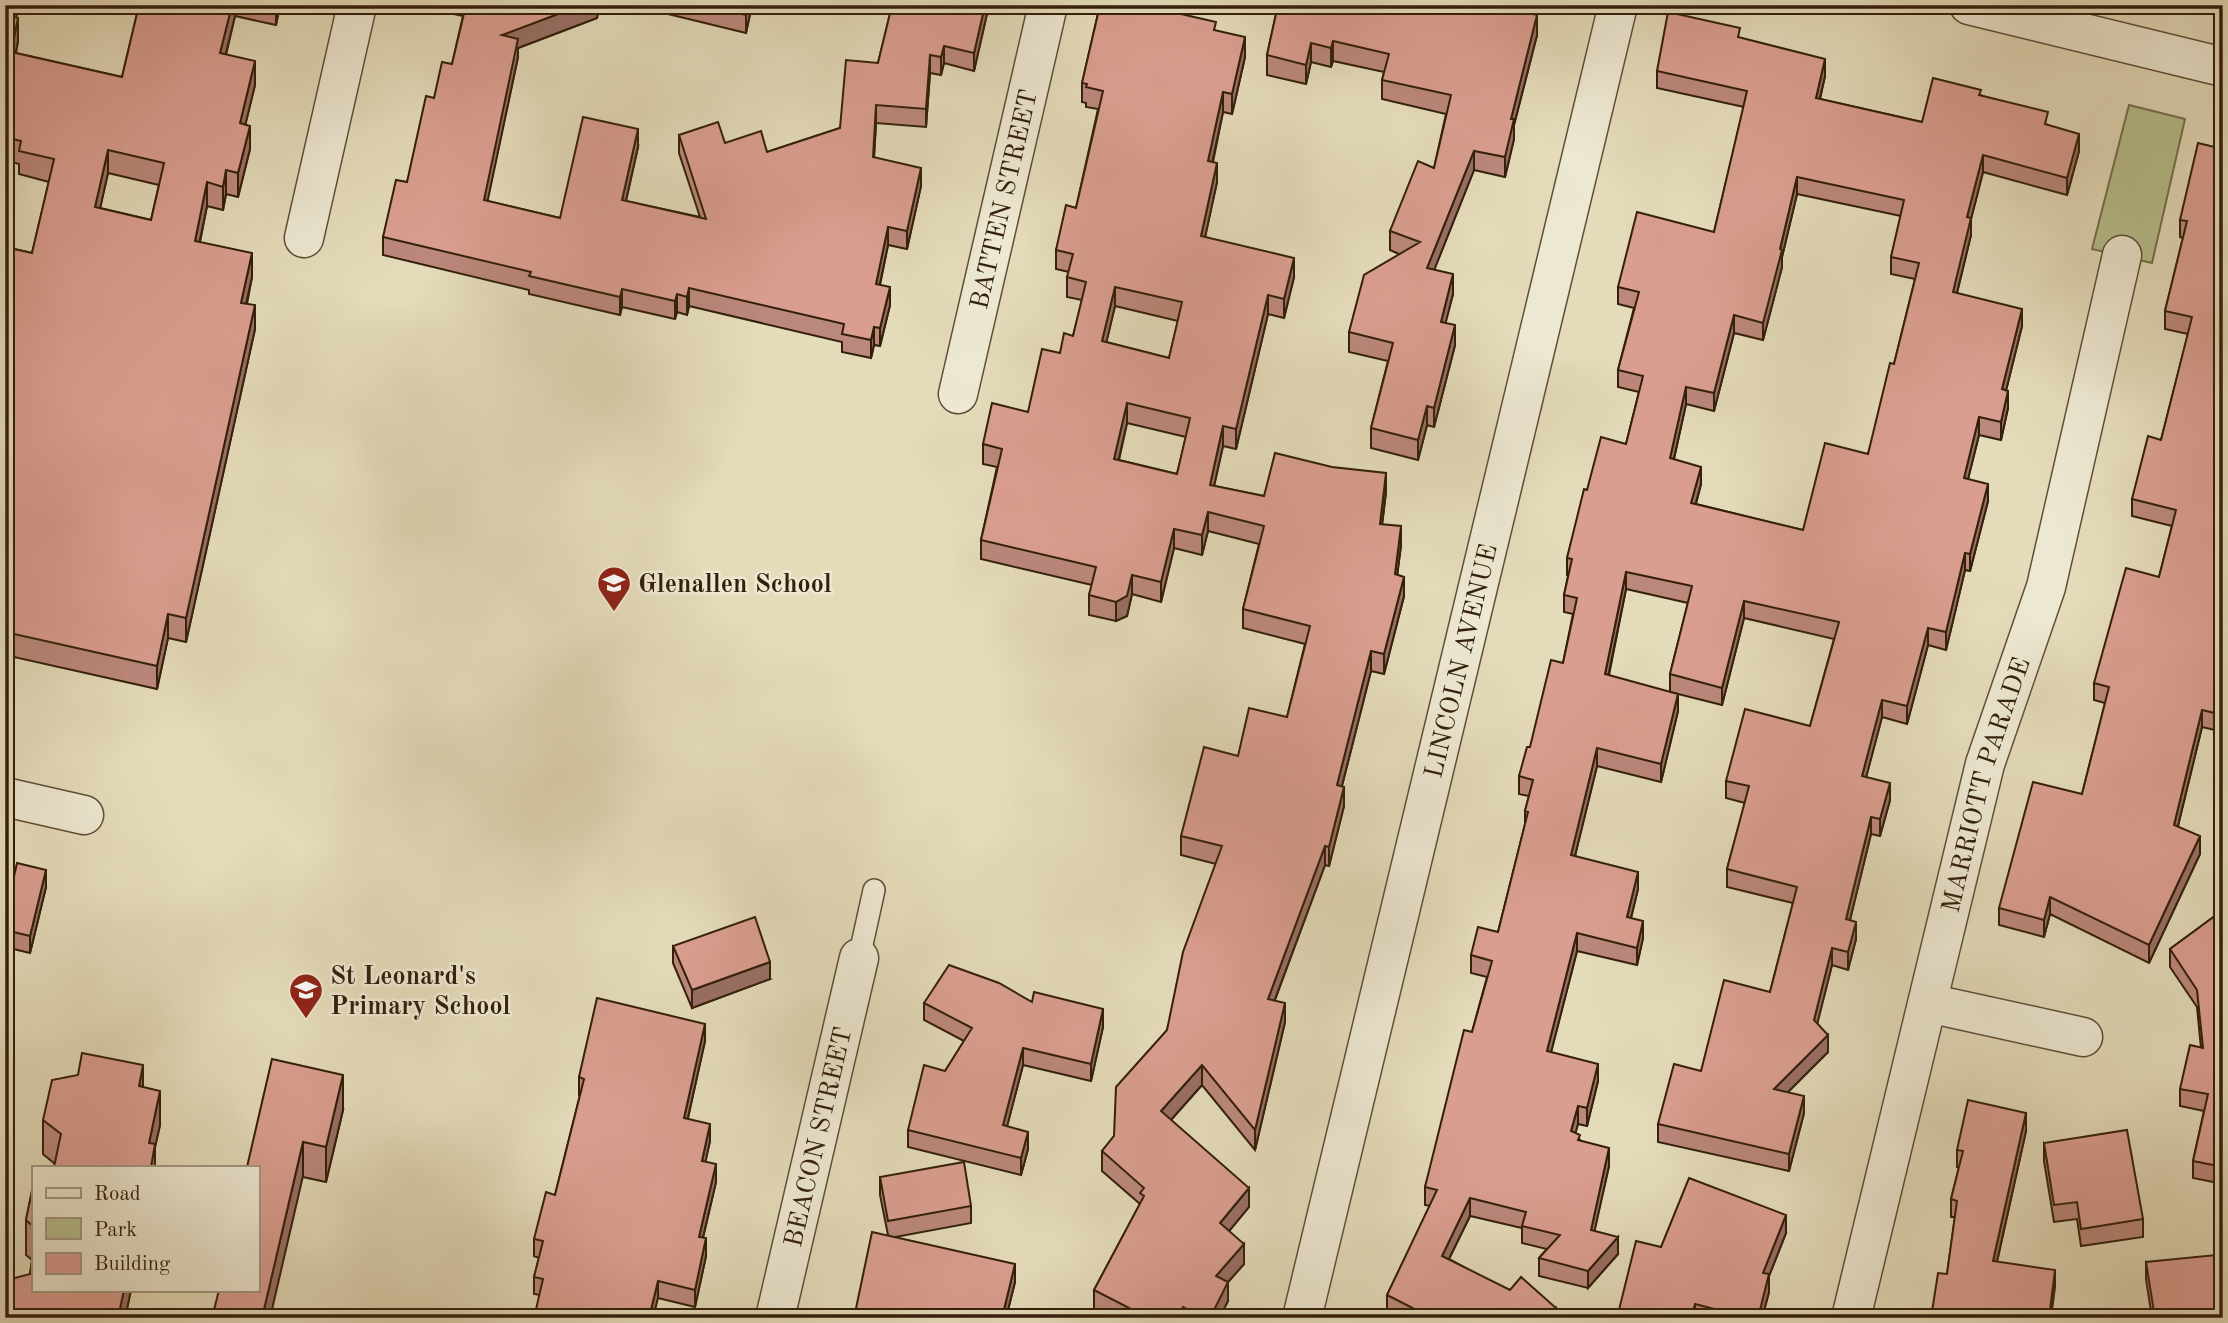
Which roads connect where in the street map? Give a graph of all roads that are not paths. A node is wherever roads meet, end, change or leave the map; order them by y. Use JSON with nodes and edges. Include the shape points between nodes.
{"nodes":[{"id":1,"x":357,"y":5,"type":"edge"},
{"id":2,"x":1048,"y":5,"type":"edge"},
{"id":3,"x":1618,"y":5,"type":"edge"},
{"id":4,"x":1969,"y":5,"type":"edge"},
{"id":5,"x":2223,"y":66,"type":"edge"},
{"id":6,"x":304,"y":238,"type":"dead end"},
{"id":7,"x":2122,"y":255,"type":"dead end"},
{"id":8,"x":958,"y":394,"type":"dead end"},
{"id":9,"x":5,"y":797,"type":"edge"},
{"id":10,"x":84,"y":816,"type":"dead end"},
{"id":11,"x":874,"y":890,"type":"dead end"},
{"id":12,"x":859,"y":958,"type":"joint"},
{"id":13,"x":1928,"y":1003,"type":"junction"},
{"id":14,"x":2083,"y":1037,"type":"dead end"},
{"id":15,"x":775,"y":1318,"type":"edge"},
{"id":16,"x":1302,"y":1318,"type":"edge"},
{"id":17,"x":1851,"y":1318,"type":"edge"}],
"edges":[{"from":1,"to":6,"type":"street"},
{"from":2,"to":8,"type":"street","name":"BATTEN STREET"},
{"from":3,"to":16,"type":"street","name":"LINCOLN AVENUE"},
{"from":4,"to":5,"type":"street"},
{"from":7,"to":13,"type":"street","name":"MARRIOTT PARADE","via":[[2046,587],[1986,764]]},
{"from":9,"to":10,"type":"street"},
{"from":11,"to":12,"type":"lane"},
{"from":12,"to":15,"type":"street","name":"BEACON STREET"},
{"from":13,"to":14,"type":"street"},
{"from":13,"to":17,"type":"street","name":"MARRIOTT PARADE"}]}
